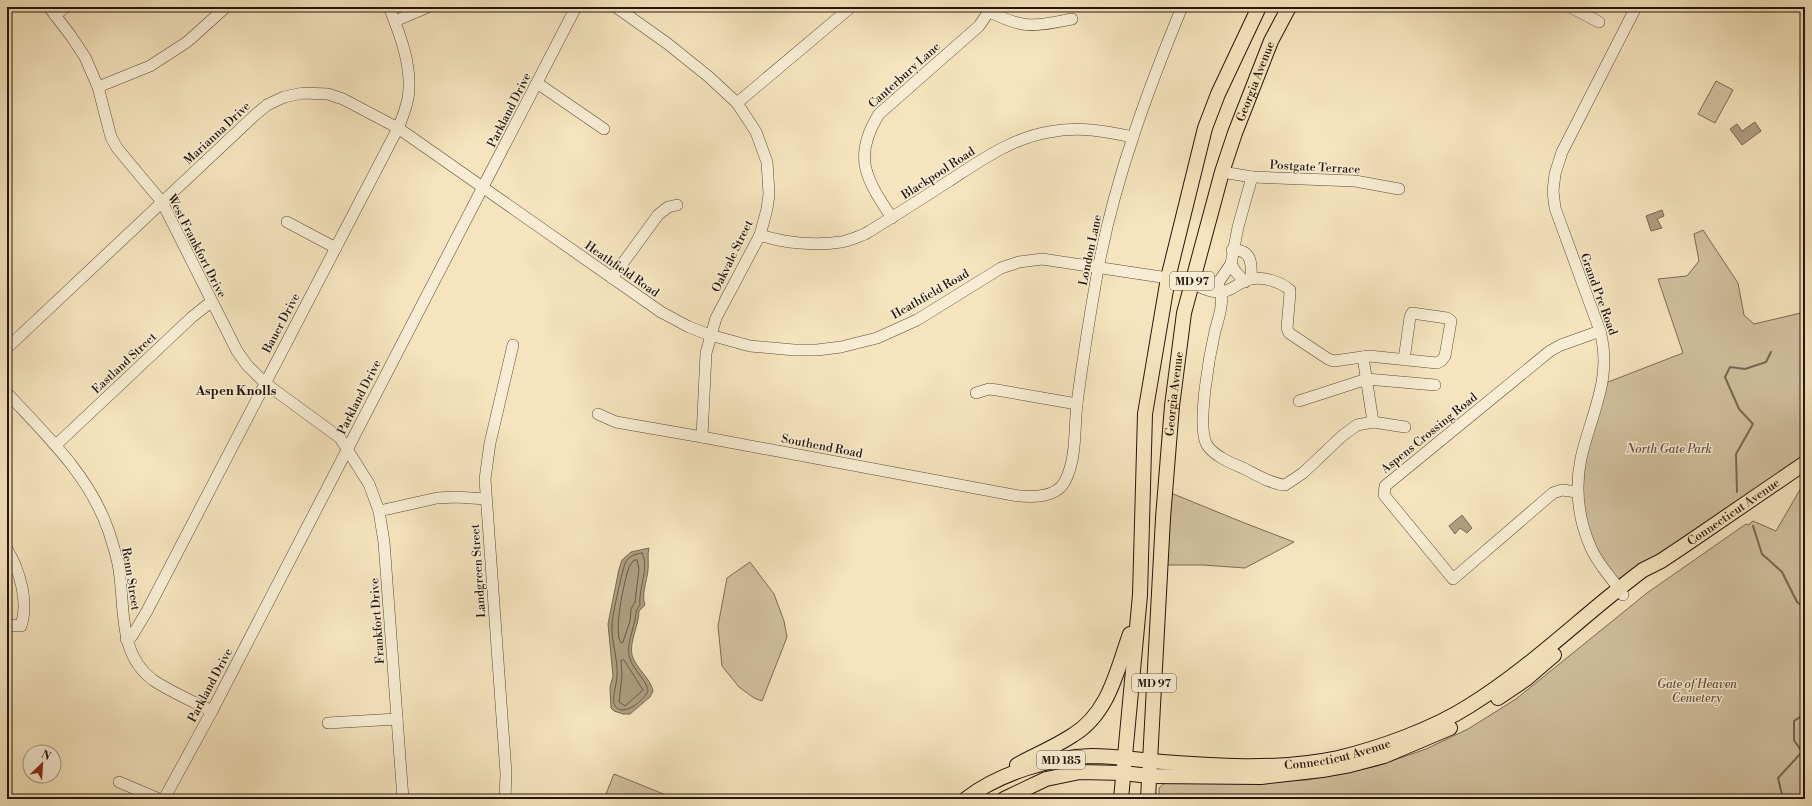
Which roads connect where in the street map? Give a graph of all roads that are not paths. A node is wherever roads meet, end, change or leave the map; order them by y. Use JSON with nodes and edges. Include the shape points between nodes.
{"nodes":[{"id":1,"x":66,"y":7,"type":"edge"},
{"id":2,"x":226,"y":7,"type":"edge"},
{"id":3,"x":389,"y":7,"type":"edge"},
{"id":4,"x":428,"y":7,"type":"edge"},
{"id":5,"x":576,"y":7,"type":"edge"},
{"id":6,"x":616,"y":7,"type":"edge"},
{"id":7,"x":851,"y":7,"type":"edge"},
{"id":8,"x":1182,"y":7,"type":"edge"},
{"id":9,"x":1258,"y":7,"type":"edge"},
{"id":10,"x":1289,"y":7,"type":"edge"},
{"id":11,"x":1570,"y":7,"type":"edge"},
{"id":12,"x":1636,"y":7,"type":"edge"},
{"id":13,"x":991,"y":10,"type":"edge"},
{"id":14,"x":52,"y":11,"type":"edge"},
{"id":15,"x":1072,"y":19,"type":"dead end"},
{"id":16,"x":395,"y":21,"type":"junction"},
{"id":17,"x":1599,"y":22,"type":"dead end"},
{"id":18,"x":537,"y":83,"type":"junction"},
{"id":19,"x":98,"y":87,"type":"junction"},
{"id":20,"x":737,"y":103,"type":"junction"},
{"id":21,"x":398,"y":128,"type":"junction"},
{"id":22,"x":604,"y":129,"type":"dead end"},
{"id":23,"x":1133,"y":137,"type":"junction"},
{"id":24,"x":1222,"y":172,"type":"junction"},
{"id":25,"x":1252,"y":178,"type":"junction"},
{"id":26,"x":483,"y":187,"type":"junction"},
{"id":27,"x":1399,"y":190,"type":"dead end"},
{"id":28,"x":162,"y":202,"type":"junction"},
{"id":29,"x":677,"y":205,"type":"dead end"},
{"id":30,"x":892,"y":218,"type":"junction"},
{"id":31,"x":287,"y":222,"type":"dead end"},
{"id":32,"x":760,"y":235,"type":"junction"},
{"id":33,"x":336,"y":248,"type":"junction"},
{"id":34,"x":1232,"y":250,"type":"junction"},
{"id":35,"x":1231,"y":264,"type":"junction"},
{"id":36,"x":1099,"y":267,"type":"junction"},
{"id":37,"x":612,"y":278,"type":"junction"},
{"id":38,"x":1168,"y":278,"type":"junction"},
{"id":39,"x":1192,"y":280,"type":"junction"},
{"id":40,"x":1248,"y":280,"type":"junction"},
{"id":41,"x":1220,"y":288,"type":"junction"},
{"id":42,"x":211,"y":302,"type":"junction"},
{"id":43,"x":1600,"y":331,"type":"junction"},
{"id":44,"x":710,"y":336,"type":"junction"},
{"id":45,"x":513,"y":345,"type":"dead end"},
{"id":46,"x":7,"y":348,"type":"edge"},
{"id":47,"x":1364,"y":357,"type":"junction"},
{"id":48,"x":1404,"y":360,"type":"junction"},
{"id":49,"x":1367,"y":379,"type":"junction"},
{"id":50,"x":265,"y":383,"type":"junction"},
{"id":51,"x":1435,"y":385,"type":"dead end"},
{"id":52,"x":7,"y":393,"type":"edge"},
{"id":53,"x":976,"y":393,"type":"dead end"},
{"id":54,"x":1299,"y":401,"type":"dead end"},
{"id":55,"x":1077,"y":404,"type":"junction"},
{"id":56,"x":598,"y":414,"type":"dead end"},
{"id":57,"x":1373,"y":422,"type":"junction"},
{"id":58,"x":1405,"y":427,"type":"dead end"},
{"id":59,"x":702,"y":437,"type":"junction"},
{"id":60,"x":56,"y":445,"type":"junction"},
{"id":61,"x":347,"y":448,"type":"junction"},
{"id":62,"x":1805,"y":463,"type":"edge"},
{"id":63,"x":1578,"y":492,"type":"junction"},
{"id":64,"x":1044,"y":495,"type":"joint"},
{"id":65,"x":486,"y":499,"type":"junction"},
{"id":66,"x":379,"y":512,"type":"junction"},
{"id":67,"x":7,"y":550,"type":"edge"},
{"id":68,"x":1621,"y":591,"type":"junction"},
{"id":69,"x":1138,"y":611,"type":"junction"},
{"id":70,"x":7,"y":625,"type":"edge"},
{"id":71,"x":126,"y":639,"type":"junction"},
{"id":72,"x":212,"y":711,"type":"junction"},
{"id":73,"x":397,"y":719,"type":"junction"},
{"id":74,"x":328,"y":723,"type":"dead end"},
{"id":75,"x":1124,"y":757,"type":"junction"},
{"id":76,"x":1150,"y":761,"type":"junction"},
{"id":77,"x":1122,"y":773,"type":"junction"},
{"id":78,"x":1149,"y":776,"type":"junction"},
{"id":79,"x":119,"y":782,"type":"dead end"},
{"id":80,"x":977,"y":790,"type":"junction"},
{"id":81,"x":159,"y":799,"type":"edge"},
{"id":82,"x":164,"y":799,"type":"edge"},
{"id":83,"x":403,"y":799,"type":"edge"},
{"id":84,"x":505,"y":799,"type":"edge"},
{"id":85,"x":966,"y":799,"type":"edge"},
{"id":86,"x":1004,"y":799,"type":"edge"},
{"id":87,"x":1121,"y":799,"type":"edge"},
{"id":88,"x":1148,"y":799,"type":"edge"}],
"edges":[{"from":1,"to":14,"type":"street"},
{"from":2,"to":19,"type":"street","via":[[187,42],[150,66]]},
{"from":3,"to":16,"type":"street","name":"Bauer Drive"},
{"from":4,"to":16,"type":"street"},
{"from":5,"to":18,"type":"street","name":"Parkland Drive"},
{"from":6,"to":20,"type":"street","name":"Oakvale Street","via":[[668,44]]},
{"from":7,"to":20,"type":"street"},
{"from":8,"to":23,"type":"street","name":"London Lane"},
{"from":9,"to":38,"type":"main road","name":"Georgia Avenue","number":"MD 97","via":[[1205,128]]},
{"from":10,"to":24,"type":"main road","name":"Georgia Avenue","number":"MD 97","via":[[1271,41],[1234,134]]},
{"from":11,"to":17,"type":"street"},
{"from":12,"to":43,"type":"street","name":"Grand Pre Road","via":[[1562,152],[1553,191],[1555,208]]},
{"from":13,"to":15,"type":"street","via":[[1011,23],[1024,26]]},
{"from":13,"to":30,"type":"street","name":"Canterbury Lane","via":[[979,26],[879,114],[869,129],[864,155],[868,179]]},
{"from":14,"to":19,"type":"street","name":"West Frankfort Drive","via":[[84,57]]},
{"from":16,"to":21,"type":"street","name":"Bauer Drive","via":[[409,83],[408,100]]},
{"from":18,"to":22,"type":"street"},
{"from":18,"to":26,"type":"street","name":"Parkland Drive"},
{"from":19,"to":28,"type":"street","name":"West Frankfort Drive","via":[[111,137],[117,148]]},
{"from":20,"to":32,"type":"street","name":"Oakvale Street","via":[[756,132],[767,162],[769,194]]},
{"from":21,"to":26,"type":"street","name":"Marianna Drive"},
{"from":21,"to":28,"type":"street","name":"Marianna Drive","via":[[343,99],[328,94],[304,93],[284,97],[267,105],[255,115]]},
{"from":21,"to":33,"type":"street","name":"Bauer Drive"},
{"from":23,"to":30,"type":"street","name":"Blackpool Road","via":[[1083,128],[1049,132],[1019,140],[991,154]]},
{"from":23,"to":36,"type":"street","name":"London Lane"},
{"from":24,"to":25,"type":"street","name":"Postgate Terrace"},
{"from":24,"to":39,"type":"main road","name":"Georgia Avenue","number":"MD 97"},
{"from":25,"to":27,"type":"street","name":"Postgate Terrace","via":[[1340,179]]},
{"from":25,"to":34,"type":"street"},
{"from":26,"to":37,"type":"street","name":"Heathfield Road"},
{"from":26,"to":61,"type":"street","name":"Parkland Drive"},
{"from":28,"to":42,"type":"street","name":"West Frankfort Drive"},
{"from":28,"to":46,"type":"street","name":"Marianna Drive"},
{"from":29,"to":37,"type":"street","via":[[668,207],[658,215]]},
{"from":30,"to":32,"type":"street","name":"Blackpool Road","via":[[864,234],[842,242],[795,242],[774,240]]},
{"from":31,"to":33,"type":"street"},
{"from":32,"to":44,"type":"street","name":"Oakvale Street","via":[[716,318]]},
{"from":33,"to":50,"type":"street","name":"Bauer Drive"},
{"from":34,"to":35,"type":"street"},
{"from":34,"to":40,"type":"street","via":[[1241,251],[1251,260]]},
{"from":35,"to":40,"type":"street","via":[[1235,271]]},
{"from":35,"to":41,"type":"street"},
{"from":36,"to":38,"type":"street","name":"Heathfield Road"},
{"from":36,"to":44,"type":"street","name":"Heathfield Road","via":[[1042,259],[1019,262],[1001,268],[917,320],[877,338],[841,347],[794,350],[750,346]]},
{"from":36,"to":55,"type":"street","name":"London Lane"},
{"from":37,"to":44,"type":"street","name":"Heathfield Road","via":[[661,312]]},
{"from":38,"to":39,"type":"street","name":"Heathfield Road"},
{"from":38,"to":69,"type":"main road","name":"Georgia Avenue","number":"MD 97","via":[[1145,414]]},
{"from":39,"to":41,"type":"street","via":[[1201,278]]},
{"from":39,"to":76,"type":"main road","name":"Georgia Avenue","number":"MD 97","via":[[1184,313],[1172,406],[1161,550]]},
{"from":40,"to":41,"type":"street"},
{"from":40,"to":47,"type":"street","via":[[1270,280],[1290,290],[1286,328],[1299,340],[1334,361]]},
{"from":41,"to":57,"type":"street","via":[[1222,303],[1208,358],[1204,394],[1204,440],[1210,449],[1239,466],[1285,485],[1303,473],[1357,425]]},
{"from":42,"to":50,"type":"street","name":"West Frankfort Drive","via":[[237,351]]},
{"from":42,"to":60,"type":"street","name":"Eastland Street"},
{"from":43,"to":63,"type":"street","name":"Grand Pre Road","via":[[1604,348],[1604,378],[1582,457]]},
{"from":43,"to":63,"type":"street","name":"Aspens Crossing Road","via":[[1550,351],[1385,486],[1384,495],[1453,579],[1553,493],[1562,490]]},
{"from":44,"to":59,"type":"street","name":"Oakvale Street","via":[[706,353]]},
{"from":45,"to":65,"type":"street","name":"Landgreen Street","via":[[490,443],[485,479]]},
{"from":47,"to":48,"type":"street"},
{"from":47,"to":49,"type":"street"},
{"from":48,"to":48,"type":"street","via":[[1412,313],[1447,318],[1451,322],[1446,356],[1441,361]]},
{"from":49,"to":51,"type":"street"},
{"from":49,"to":54,"type":"street"},
{"from":49,"to":57,"type":"street"},
{"from":50,"to":61,"type":"street","name":"West Frankfort Drive","via":[[325,425]]},
{"from":50,"to":71,"type":"street","name":"Bauer Drive","via":[[147,611],[132,636]]},
{"from":52,"to":60,"type":"street","name":"Renn Street"},
{"from":53,"to":55,"type":"street","via":[[997,390]]},
{"from":55,"to":64,"type":"street","name":"London Lane","via":[[1071,466],[1065,483],[1056,491]]},
{"from":56,"to":59,"type":"street","name":"Southend Road","via":[[616,422]]},
{"from":57,"to":58,"type":"street"},
{"from":59,"to":64,"type":"street","name":"Southend Road","via":[[1013,495]]},
{"from":60,"to":71,"type":"street","name":"Renn Street","via":[[80,475],[109,532],[118,564]]},
{"from":61,"to":66,"type":"street","name":"Frankfort Drive","via":[[369,484]]},
{"from":61,"to":72,"type":"street","name":"Parkland Drive"},
{"from":62,"to":68,"type":"main road","name":"Connecticut Avenue","via":[[1661,561],[1643,570]]},
{"from":63,"to":68,"type":"street","name":"Grand Pre Road","via":[[1580,516],[1591,548]]},
{"from":65,"to":66,"type":"street","via":[[437,498]]},
{"from":65,"to":84,"type":"street","name":"Landgreen Street","via":[[506,773]]},
{"from":66,"to":73,"type":"street","name":"Frankfort Drive","via":[[384,542]]},
{"from":67,"to":70,"type":"street","via":[[13,559],[21,584],[25,615],[21,626]]},
{"from":68,"to":76,"type":"main road","name":"Connecticut Avenue","via":[[1468,707],[1442,721],[1391,741],[1338,758],[1306,763],[1232,766]]},
{"from":68,"to":78,"type":"main road","name":"Connecticut Avenue","via":[[1538,668],[1506,693],[1446,730],[1384,756],[1350,765],[1290,775]]},
{"from":69,"to":75,"type":"main road","name":"Georgia Avenue","number":"MD 97"},
{"from":69,"to":80,"type":"main road","via":[[1111,688],[1103,706],[1089,723],[1074,735],[999,775]]},
{"from":71,"to":72,"type":"street","name":"Renn Street","via":[[133,657],[153,680]]},
{"from":72,"to":82,"type":"street","name":"Parkland Drive"},
{"from":73,"to":74,"type":"street"},
{"from":73,"to":83,"type":"street","name":"Frankfort Drive"},
{"from":75,"to":76,"type":"main road","name":"Connecticut Avenue","number":"MD 185"},
{"from":75,"to":77,"type":"main road","name":"Georgia Avenue","number":"MD 97"},
{"from":75,"to":80,"type":"main road","name":"Connecticut Avenue","number":"MD 185","via":[[1093,756],[1065,759],[1020,771]]},
{"from":76,"to":78,"type":"main road","name":"Georgia Avenue","number":"MD 97"},
{"from":77,"to":78,"type":"main road","name":"Connecticut Avenue","number":"MD 185"},
{"from":77,"to":86,"type":"main road","name":"Connecticut Avenue","number":"MD 185","via":[[1068,774],[1046,779]]},
{"from":77,"to":87,"type":"main road","name":"Georgia Avenue","number":"MD 97"},
{"from":78,"to":88,"type":"main road","name":"Georgia Avenue","number":"MD 97"},
{"from":79,"to":81,"type":"street"},
{"from":80,"to":85,"type":"main road","name":"Connecticut Avenue","number":"MD 185"}]}
